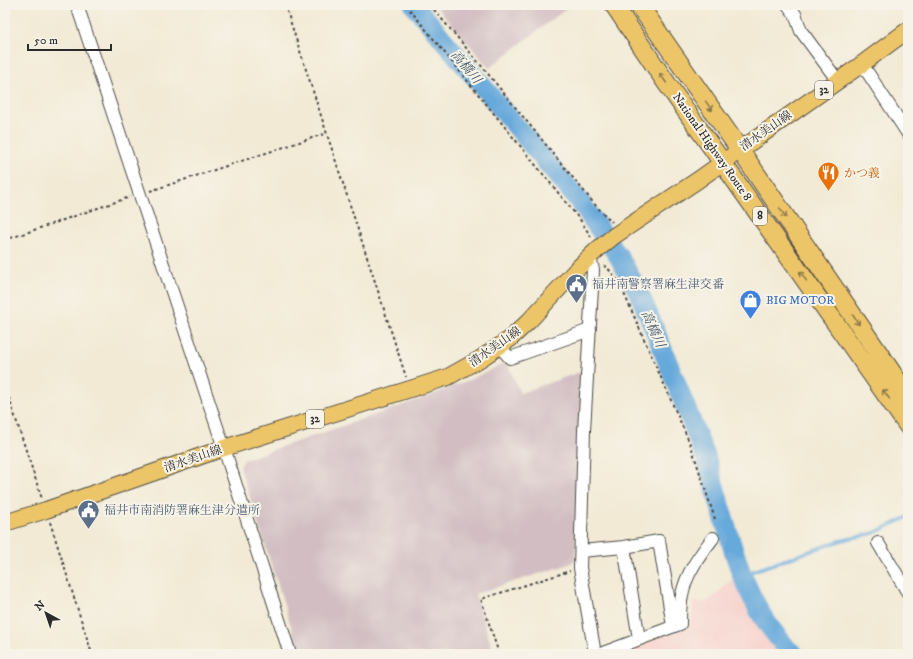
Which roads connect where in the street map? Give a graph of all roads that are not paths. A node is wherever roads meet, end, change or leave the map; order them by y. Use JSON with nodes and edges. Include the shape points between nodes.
{"nodes":[{"id":1,"x":77,"y":5,"type":"edge"},
{"id":2,"x":614,"y":5,"type":"edge"},
{"id":3,"x":639,"y":5,"type":"edge"},
{"id":4,"x":788,"y":5,"type":"edge"},
{"id":5,"x":908,"y":30,"type":"edge"},
{"id":6,"x":862,"y":64,"type":"junction"},
{"id":7,"x":838,"y":81,"type":"junction"},
{"id":8,"x":908,"y":134,"type":"edge"},
{"id":9,"x":740,"y":150,"type":"junction"},
{"id":10,"x":722,"y":162,"type":"junction"},
{"id":11,"x":594,"y":258,"type":"junction"},
{"id":12,"x":590,"y":330,"type":"junction"},
{"id":13,"x":499,"y":346,"type":"junction"},
{"id":14,"x":908,"y":396,"type":"edge"},
{"id":15,"x":908,"y":426,"type":"edge"},
{"id":16,"x":224,"y":448,"type":"junction"},
{"id":17,"x":5,"y":523,"type":"edge"},
{"id":18,"x":713,"y":538,"type":"dead end"},
{"id":19,"x":878,"y":543,"type":"dead end"},
{"id":20,"x":624,"y":547,"type":"junction"},
{"id":21,"x":581,"y":551,"type":"junction"},
{"id":22,"x":908,"y":593,"type":"edge"},
{"id":23,"x":673,"y":626,"type":"junction"},
{"id":24,"x":639,"y":639,"type":"junction"},
{"id":25,"x":290,"y":654,"type":"edge"},
{"id":26,"x":595,"y":654,"type":"edge"},
{"id":27,"x":600,"y":654,"type":"edge"}],
"edges":[{"from":1,"to":16,"type":"street"},
{"from":10,"to":2,"type":"highway","name":"National Highway Route 8","number":"8","one_way":true},
{"from":3,"to":9,"type":"highway","name":"National Highway Route 8","number":"8","one_way":true},
{"from":4,"to":7,"type":"street","via":[[795,14],[801,31]]},
{"from":5,"to":6,"type":"main road","name":"清水美山線","number":"32"},
{"from":6,"to":7,"type":"main road","name":"清水美山線","number":"32"},
{"from":6,"to":8,"type":"street"},
{"from":7,"to":9,"type":"main road","name":"清水美山線","number":"32"},
{"from":9,"to":10,"type":"main road","name":"清水美山線","number":"32"},
{"from":9,"to":14,"type":"highway","name":"National Highway Route 8","number":"8","one_way":true},
{"from":10,"to":11,"type":"main road","name":"清水美山線","number":"32","via":[[618,233]]},
{"from":15,"to":10,"type":"highway","name":"National Highway Route 8","number":"8","one_way":true},
{"from":11,"to":12,"type":"street"},
{"from":11,"to":13,"type":"main road","name":"清水美山線","number":"32","via":[[577,269],[530,321]]},
{"from":12,"to":13,"type":"street","via":[[510,358]]},
{"from":12,"to":21,"type":"street"},
{"from":13,"to":16,"type":"main road","name":"清水美山線","number":"32","via":[[448,377]]},
{"from":16,"to":17,"type":"main road","name":"清水美山線","number":"32"},
{"from":16,"to":25,"type":"street"},
{"from":18,"to":23,"type":"street","via":[[688,577],[682,596],[680,624]]},
{"from":19,"to":22,"type":"street"},
{"from":20,"to":21,"type":"street"},
{"from":20,"to":23,"type":"street","via":[[659,541]]},
{"from":20,"to":24,"type":"street"},
{"from":21,"to":26,"type":"street","via":[[580,568]]},
{"from":23,"to":24,"type":"street"},
{"from":24,"to":27,"type":"street"}]}
